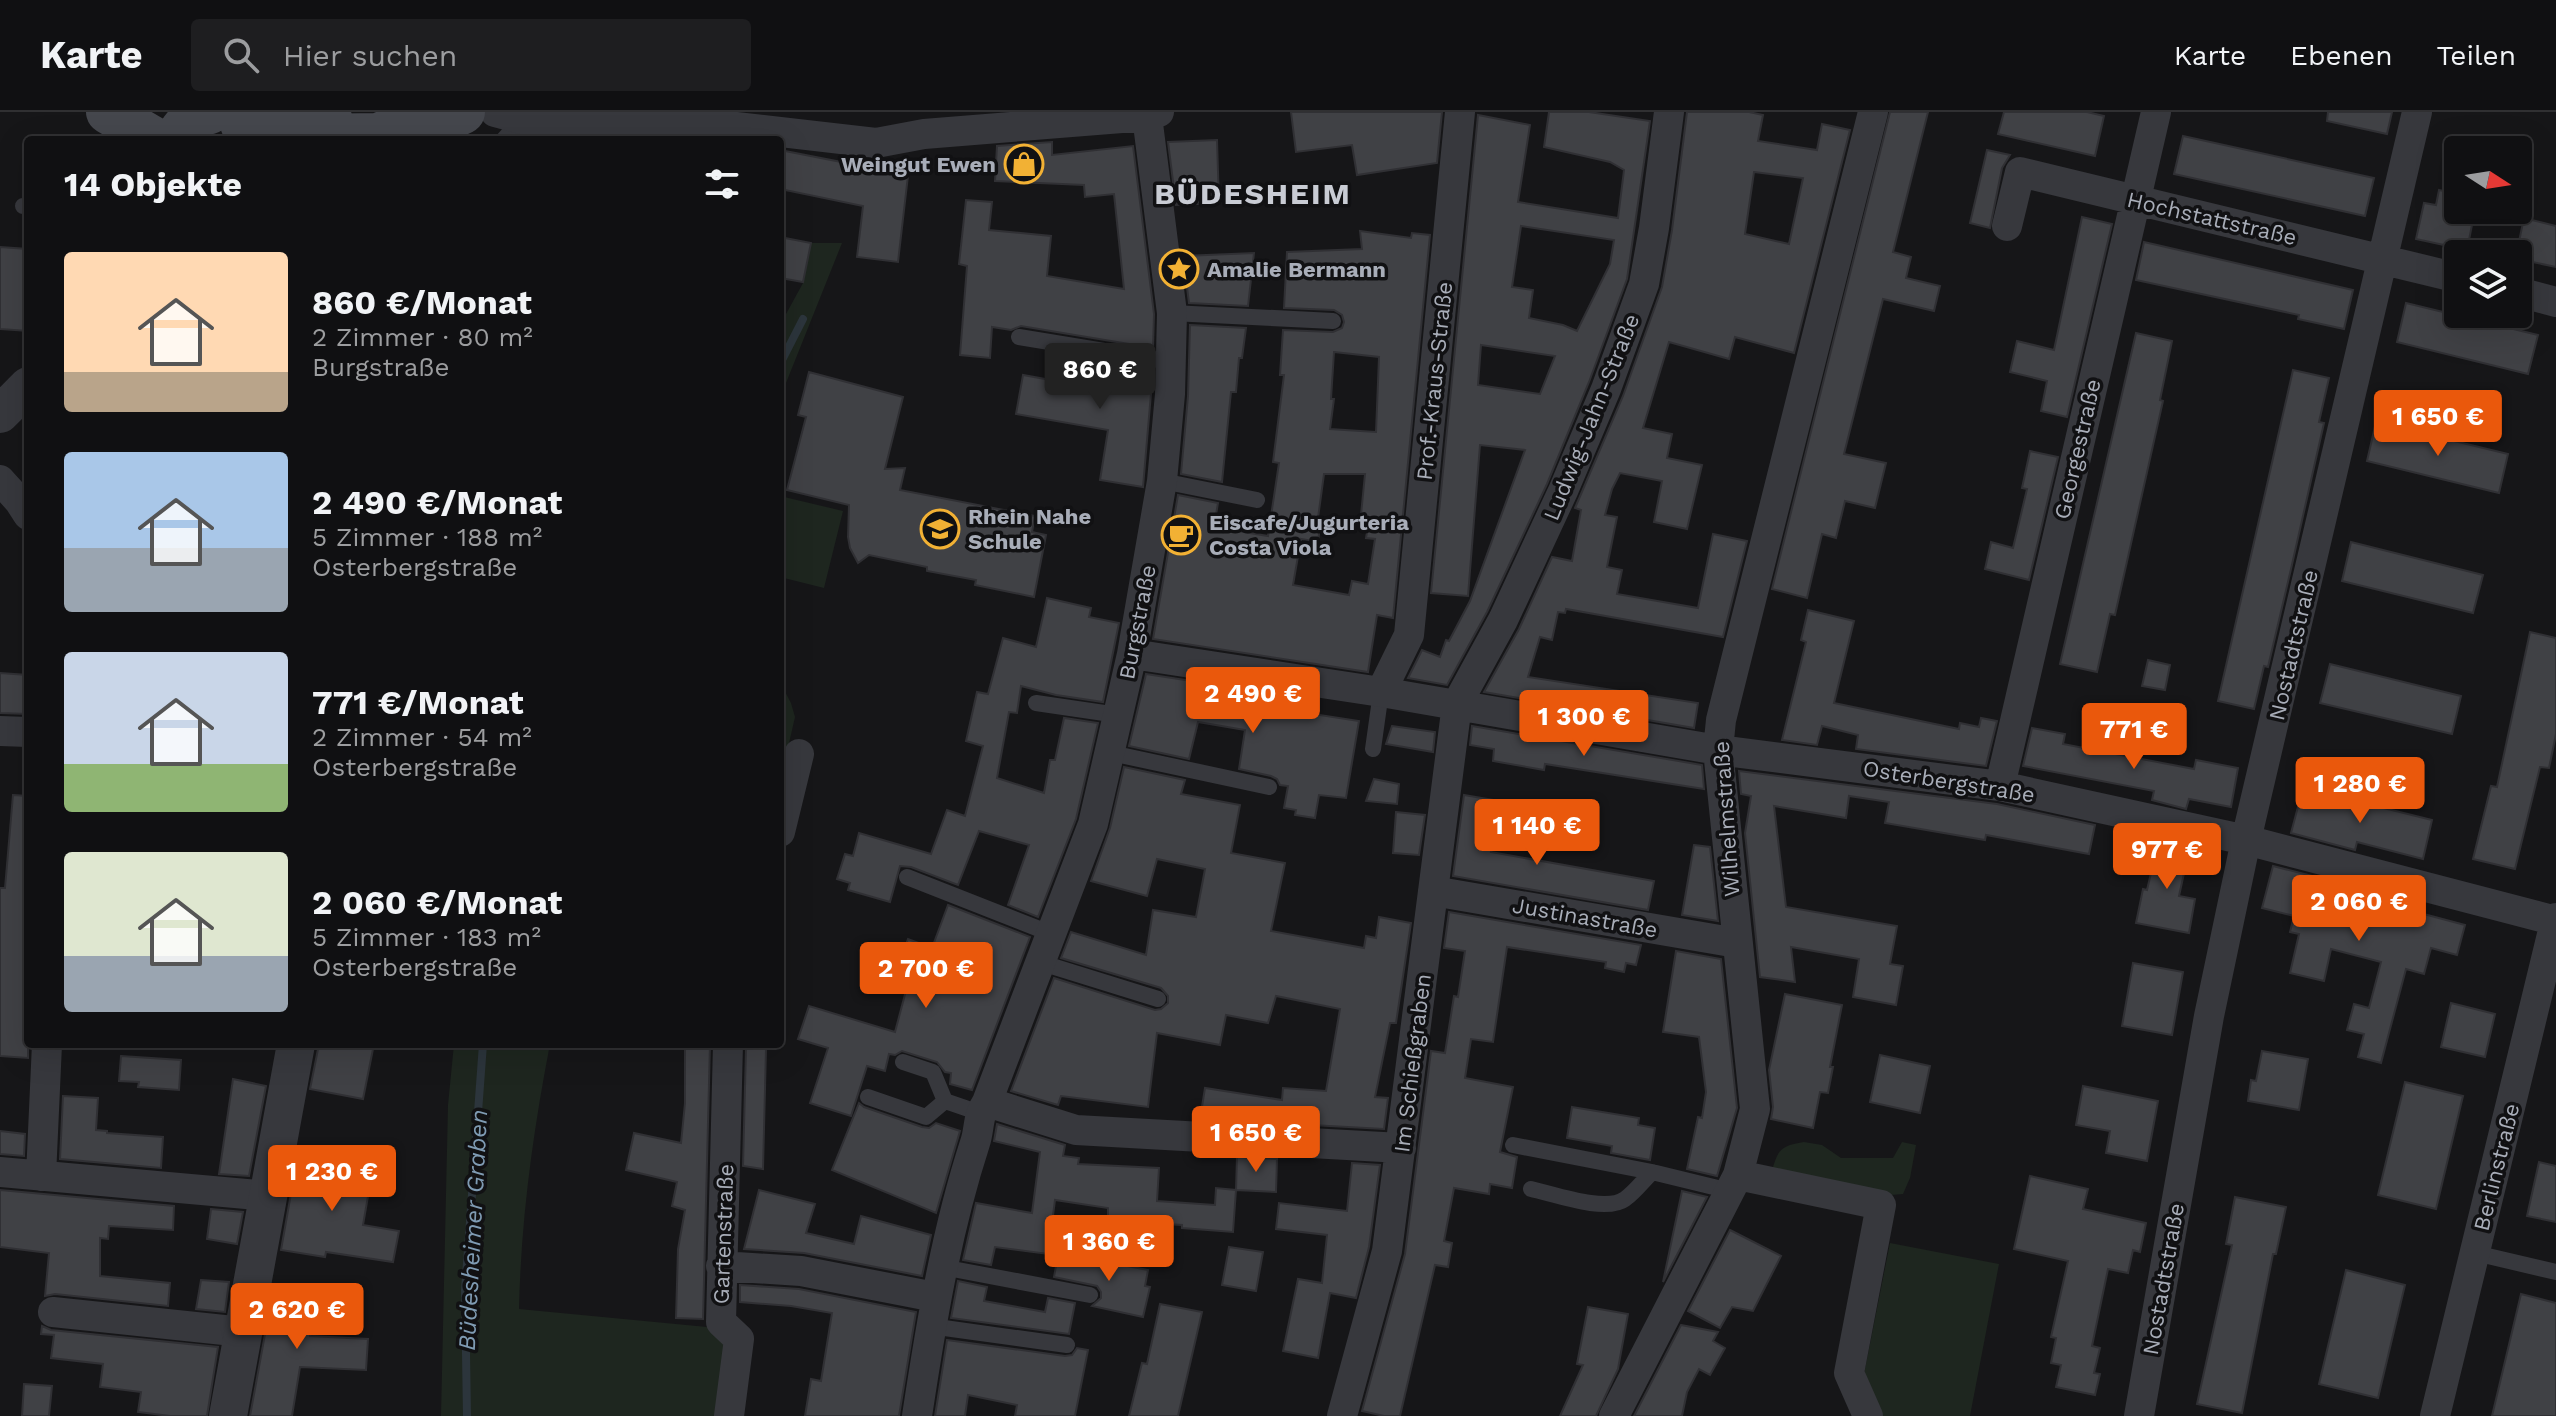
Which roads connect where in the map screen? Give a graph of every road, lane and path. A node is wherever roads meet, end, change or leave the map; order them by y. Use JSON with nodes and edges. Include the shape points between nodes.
{"nodes":[{"id":1,"x":108,"y":112,"type":"edge"},
{"id":2,"x":463,"y":112,"type":"edge"},
{"id":3,"x":495,"y":112,"type":"edge"},
{"id":4,"x":1460,"y":112,"type":"edge"},
{"id":5,"x":1669,"y":112,"type":"edge"},
{"id":6,"x":1873,"y":112,"type":"edge"},
{"id":7,"x":2156,"y":112,"type":"edge"},
{"id":8,"x":2417,"y":112,"type":"edge"},
{"id":9,"x":1153,"y":114,"type":"edge"},
{"id":10,"x":306,"y":123,"type":"edge"},
{"id":11,"x":531,"y":123,"type":"edge"},
{"id":12,"x":924,"y":123,"type":"edge"},
{"id":13,"x":199,"y":125,"type":"edge"},
{"id":14,"x":400,"y":136,"type":"edge"},
{"id":15,"x":2134,"y":200,"type":"junction"},
{"id":16,"x":2007,"y":226,"type":"dead end"},
{"id":17,"x":2384,"y":260,"type":"junction"},
{"id":18,"x":2444,"y":275,"type":"edge"},
{"id":19,"x":2532,"y":296,"type":"edge"},
{"id":20,"x":2556,"y":302,"type":"edge"},
{"id":21,"x":1172,"y":313,"type":"junction"},
{"id":22,"x":1333,"y":321,"type":"dead end"},
{"id":23,"x":1019,"y":337,"type":"dead end"},
{"id":24,"x":1171,"y":362,"type":"junction"},
{"id":25,"x":24,"y":390,"type":"edge"},
{"id":26,"x":0,"y":414,"type":"edge"},
{"id":27,"x":0,"y":480,"type":"edge"},
{"id":28,"x":1162,"y":481,"type":"junction"},
{"id":29,"x":1257,"y":500,"type":"dead end"},
{"id":30,"x":24,"y":509,"type":"edge"},
{"id":31,"x":1132,"y":654,"type":"junction"},
{"id":32,"x":1381,"y":692,"type":"junction"},
{"id":33,"x":1036,"y":703,"type":"dead end"},
{"id":34,"x":1457,"y":704,"type":"junction"},
{"id":35,"x":1118,"y":715,"type":"junction"},
{"id":36,"x":0,"y":731,"type":"edge"},
{"id":37,"x":24,"y":732,"type":"edge"},
{"id":38,"x":1373,"y":749,"type":"dead end"},
{"id":39,"x":1718,"y":750,"type":"junction"},
{"id":40,"x":1111,"y":753,"type":"junction"},
{"id":41,"x":799,"y":754,"type":"dead end"},
{"id":42,"x":2000,"y":786,"type":"junction"},
{"id":43,"x":1269,"y":787,"type":"dead end"},
{"id":44,"x":784,"y":816,"type":"edge"},
{"id":45,"x":2246,"y":840,"type":"junction"},
{"id":46,"x":907,"y":877,"type":"dead end"},
{"id":47,"x":1433,"y":891,"type":"junction"},
{"id":48,"x":2556,"y":920,"type":"edge"},
{"id":49,"x":1052,"y":934,"type":"junction"},
{"id":50,"x":1737,"y":943,"type":"junction"},
{"id":51,"x":1042,"y":963,"type":"junction"},
{"id":52,"x":1158,"y":999,"type":"dead end"},
{"id":53,"x":47,"y":1048,"type":"edge"},
{"id":54,"x":295,"y":1048,"type":"edge"},
{"id":55,"x":728,"y":1048,"type":"edge"},
{"id":56,"x":903,"y":1062,"type":"dead end"},
{"id":57,"x":868,"y":1097,"type":"dead end"},
{"id":58,"x":945,"y":1101,"type":"junction"},
{"id":59,"x":984,"y":1108,"type":"junction"},
{"id":60,"x":1513,"y":1145,"type":"dead end"},
{"id":61,"x":1401,"y":1148,"type":"junction"},
{"id":62,"x":0,"y":1172,"type":"edge"},
{"id":63,"x":1652,"y":1172,"type":"junction"},
{"id":64,"x":41,"y":1176,"type":"junction"},
{"id":65,"x":1734,"y":1183,"type":"junction"},
{"id":66,"x":1531,"y":1189,"type":"dead end"},
{"id":67,"x":268,"y":1196,"type":"junction"},
{"id":68,"x":2475,"y":1253,"type":"junction"},
{"id":69,"x":721,"y":1266,"type":"junction"},
{"id":70,"x":2556,"y":1272,"type":"edge"},
{"id":71,"x":1090,"y":1295,"type":"dead end"},
{"id":72,"x":936,"y":1297,"type":"junction"},
{"id":73,"x":53,"y":1312,"type":"dead end"},
{"id":74,"x":243,"y":1332,"type":"junction"},
{"id":75,"x":1067,"y":1345,"type":"dead end"},
{"id":76,"x":228,"y":1416,"type":"edge"},
{"id":77,"x":729,"y":1416,"type":"edge"},
{"id":78,"x":917,"y":1416,"type":"edge"},
{"id":79,"x":1342,"y":1416,"type":"edge"},
{"id":80,"x":1614,"y":1416,"type":"edge"},
{"id":81,"x":1868,"y":1416,"type":"edge"},
{"id":82,"x":2139,"y":1416,"type":"edge"},
{"id":83,"x":2435,"y":1416,"type":"edge"}],
"edges":[{"from":1,"to":13,"type":"main road"},
{"from":2,"to":14,"type":"main road"},
{"from":3,"to":11,"type":"street"},
{"from":4,"to":32,"type":"street","name":"Prof.-Kraus-Straße","via":[[1409,635]]},
{"from":5,"to":34,"type":"street","name":"Ludwig-Jahn-Straße","via":[[1644,284],[1563,491]]},
{"from":6,"to":39,"type":"street","name":"Wilhelmstraße","via":[[1721,720]]},
{"from":7,"to":15,"type":"street","name":"Georgestraße"},
{"from":8,"to":17,"type":"street","name":"Nostadtstraße"},
{"from":9,"to":12,"type":"street"},
{"from":9,"to":21,"type":"street","name":"Burgstraße"},
{"from":10,"to":13,"type":"main road"},
{"from":10,"to":14,"type":"main road","via":[[307,136]]},
{"from":11,"to":12,"type":"street","via":[[728,126],[876,143]]},
{"from":15,"to":16,"type":"street","name":"Hochstattstraße","via":[[2020,172]]},
{"from":15,"to":17,"type":"street","name":"Hochstattstraße"},
{"from":15,"to":42,"type":"street","name":"Georgestraße"},
{"from":17,"to":18,"type":"street","name":"Hochstattstraße"},
{"from":17,"to":45,"type":"street","name":"Nostadtstraße"},
{"from":19,"to":20,"type":"street"},
{"from":21,"to":22,"type":"lane"},
{"from":21,"to":24,"type":"street","name":"Burgstraße"},
{"from":23,"to":24,"type":"lane"},
{"from":24,"to":28,"type":"street","name":"Burgstraße"},
{"from":25,"to":26,"type":"street"},
{"from":27,"to":30,"type":"street"},
{"from":28,"to":29,"type":"lane"},
{"from":28,"to":31,"type":"street","name":"Burgstraße"},
{"from":31,"to":32,"type":"street","name":"Osterbergstraße"},
{"from":31,"to":35,"type":"street","name":"Burgstraße"},
{"from":32,"to":34,"type":"street","name":"Osterbergstraße"},
{"from":32,"to":38,"type":"lane"},
{"from":33,"to":35,"type":"lane"},
{"from":34,"to":39,"type":"street","name":"Osterbergstraße"},
{"from":34,"to":47,"type":"street","name":"Im Schießgraben"},
{"from":35,"to":40,"type":"street","name":"Burgstraße"},
{"from":36,"to":37,"type":"street"},
{"from":39,"to":42,"type":"street","name":"Osterbergstraße"},
{"from":39,"to":50,"type":"street","name":"Wilhelmstraße"},
{"from":40,"to":43,"type":"lane"},
{"from":40,"to":49,"type":"street","name":"Burgstraße","via":[[1093,824]]},
{"from":41,"to":44,"type":"street"},
{"from":42,"to":45,"type":"street","name":"Osterbergstraße"},
{"from":45,"to":48,"type":"street","name":"Osterbergstraße"},
{"from":45,"to":82,"type":"street","name":"Nostadtstraße","via":[[2209,1016]]},
{"from":46,"to":49,"type":"lane"},
{"from":47,"to":50,"type":"street","name":"Justinastraße"},
{"from":47,"to":61,"type":"street","name":"Im Schießgraben"},
{"from":48,"to":68,"type":"street","name":"Berlinstraße"},
{"from":49,"to":51,"type":"street","name":"Burgstraße"},
{"from":50,"to":65,"type":"street","name":"Wilhelmstraße","via":[[1755,1109]]},
{"from":51,"to":52,"type":"lane"},
{"from":51,"to":59,"type":"street","name":"Burgstraße"},
{"from":53,"to":64,"type":"street"},
{"from":54,"to":67,"type":"street"},
{"from":55,"to":69,"type":"street","name":"Gartenstraße"},
{"from":56,"to":58,"type":"lane","via":[[933,1072]]},
{"from":57,"to":58,"type":"lane","via":[[926,1117]]},
{"from":58,"to":59,"type":"lane"},
{"from":59,"to":61,"type":"street","via":[[1076,1130]]},
{"from":59,"to":72,"type":"street","name":"Burgstraße"},
{"from":60,"to":63,"type":"lane"},
{"from":61,"to":79,"type":"street","name":"Im Schießgraben","via":[[1387,1251]]},
{"from":62,"to":64,"type":"street"},
{"from":63,"to":65,"type":"lane"},
{"from":63,"to":66,"type":"lane","via":[[1613,1204]]},
{"from":64,"to":67,"type":"street"},
{"from":65,"to":80,"type":"street","name":"Wilhelmstraße"},
{"from":65,"to":81,"type":"street","via":[[1881,1205],[1849,1373]]},
{"from":67,"to":74,"type":"street"},
{"from":68,"to":70,"type":"lane"},
{"from":68,"to":83,"type":"street","name":"Berlinstraße"},
{"from":69,"to":72,"type":"street","via":[[801,1271]]},
{"from":69,"to":77,"type":"street","name":"Gartenstraße","via":[[721,1322],[739,1339]]},
{"from":71,"to":72,"type":"lane"},
{"from":72,"to":75,"type":"lane"},
{"from":72,"to":78,"type":"street","name":"Burgstraße"},
{"from":73,"to":74,"type":"street"},
{"from":74,"to":76,"type":"street"}]}
